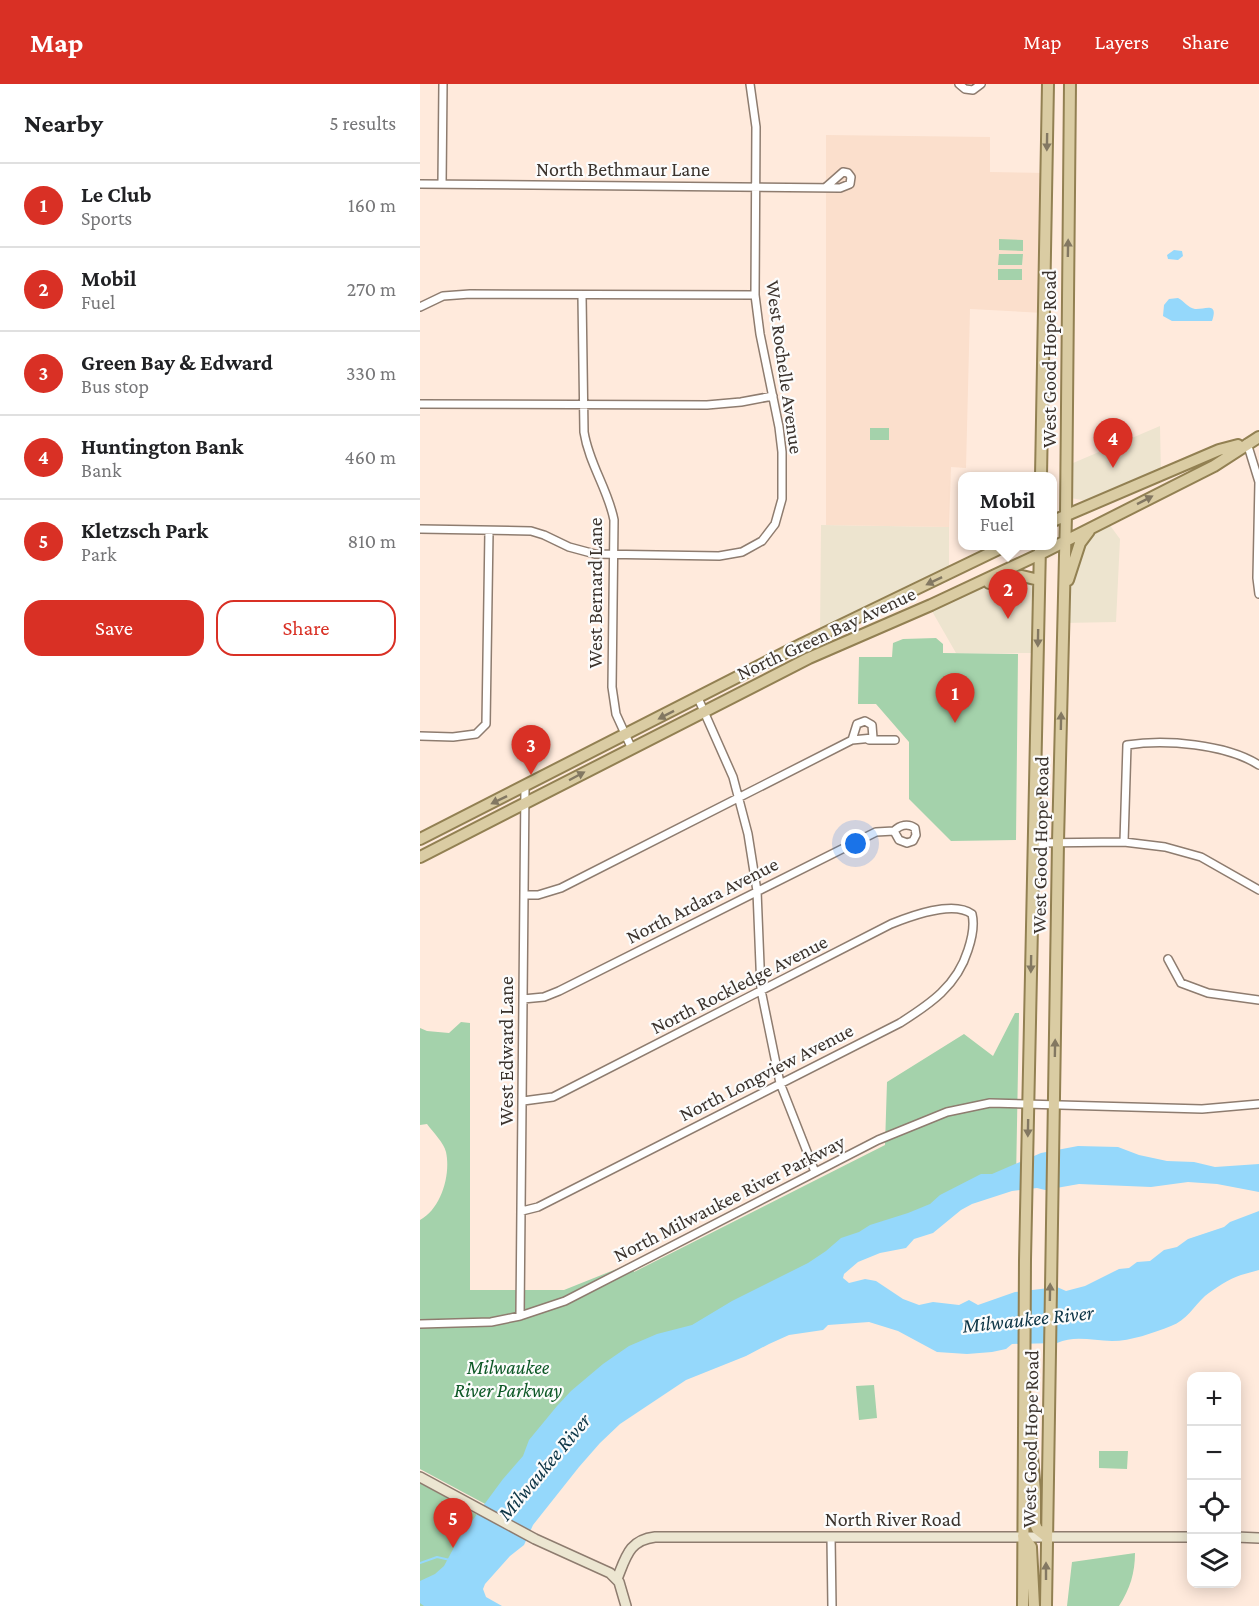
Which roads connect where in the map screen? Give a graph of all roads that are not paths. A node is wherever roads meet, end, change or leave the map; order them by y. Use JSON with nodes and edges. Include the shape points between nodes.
{"nodes":[{"id":1,"x":442,"y":84,"type":"edge"},
{"id":2,"x":750,"y":84,"type":"edge"},
{"id":3,"x":959,"y":84,"type":"edge"},
{"id":4,"x":981,"y":84,"type":"edge"},
{"id":5,"x":1048,"y":84,"type":"edge"},
{"id":6,"x":1070,"y":84,"type":"edge"},
{"id":7,"x":420,"y":184,"type":"edge"},
{"id":8,"x":442,"y":184,"type":"junction"},
{"id":9,"x":755,"y":186,"type":"junction"},
{"id":10,"x":826,"y":187,"type":"dead end"},
{"id":11,"x":755,"y":295,"type":"junction"},
{"id":12,"x":582,"y":296,"type":"junction"},
{"id":13,"x":420,"y":307,"type":"edge"},
{"id":14,"x":773,"y":396,"type":"junction"},
{"id":15,"x":420,"y":404,"type":"edge"},
{"id":16,"x":582,"y":405,"type":"junction"},
{"id":17,"x":1259,"y":437,"type":"edge"},
{"id":18,"x":1247,"y":443,"type":"junction"},
{"id":19,"x":1040,"y":472,"type":"edge"},
{"id":20,"x":1066,"y":496,"type":"junction"},
{"id":21,"x":1102,"y":500,"type":"junction"},
{"id":22,"x":1066,"y":514,"type":"junction"},
{"id":23,"x":1057,"y":519,"type":"edge"},
{"id":24,"x":1093,"y":526,"type":"junction"},
{"id":25,"x":420,"y":529,"type":"edge"},
{"id":26,"x":489,"y":531,"type":"junction"},
{"id":27,"x":1066,"y":540,"type":"junction"},
{"id":28,"x":1057,"y":543,"type":"edge"},
{"id":29,"x":997,"y":550,"type":"edge"},
{"id":30,"x":1040,"y":550,"type":"edge"},
{"id":31,"x":614,"y":555,"type":"junction"},
{"id":32,"x":1039,"y":580,"type":"junction"},
{"id":33,"x":1064,"y":591,"type":"junction"},
{"id":34,"x":1259,"y":594,"type":"edge"},
{"id":35,"x":949,"y":596,"type":"junction"},
{"id":36,"x":698,"y":698,"type":"junction"},
{"id":37,"x":704,"y":711,"type":"junction"},
{"id":38,"x":626,"y":735,"type":"junction"},
{"id":39,"x":420,"y":736,"type":"edge"},
{"id":40,"x":852,"y":740,"type":"junction"},
{"id":41,"x":869,"y":740,"type":"junction"},
{"id":42,"x":896,"y":740,"type":"dead end"},
{"id":43,"x":631,"y":747,"type":"junction"},
{"id":44,"x":1259,"y":765,"type":"edge"},
{"id":45,"x":525,"y":787,"type":"junction"},
{"id":46,"x":739,"y":797,"type":"junction"},
{"id":47,"x":525,"y":803,"type":"junction"},
{"id":48,"x":894,"y":831,"type":"dead end"},
{"id":49,"x":420,"y":839,"type":"edge"},
{"id":50,"x":1124,"y":842,"type":"junction"},
{"id":51,"x":1034,"y":843,"type":"junction"},
{"id":52,"x":1058,"y":843,"type":"junction"},
{"id":53,"x":420,"y":856,"type":"edge"},
{"id":54,"x":1257,"y":888,"type":"edge"},
{"id":55,"x":757,"y":891,"type":"junction"},
{"id":56,"x":524,"y":895,"type":"junction"},
{"id":57,"x":972,"y":914,"type":"joint"},
{"id":58,"x":1168,"y":959,"type":"dead end"},
{"id":59,"x":761,"y":990,"type":"junction"},
{"id":60,"x":523,"y":999,"type":"junction"},
{"id":61,"x":1259,"y":1000,"type":"edge"},
{"id":62,"x":780,"y":1083,"type":"junction"},
{"id":63,"x":523,"y":1101,"type":"junction"},
{"id":64,"x":1029,"y":1104,"type":"junction"},
{"id":65,"x":1259,"y":1104,"type":"edge"},
{"id":66,"x":1054,"y":1106,"type":"junction"},
{"id":67,"x":815,"y":1172,"type":"junction"},
{"id":68,"x":522,"y":1211,"type":"junction"},
{"id":69,"x":519,"y":1316,"type":"junction"},
{"id":70,"x":420,"y":1323,"type":"edge"},
{"id":71,"x":1024,"y":1409,"type":"junction"},
{"id":72,"x":420,"y":1477,"type":"edge"},
{"id":73,"x":1023,"y":1536,"type":"junction"},
{"id":74,"x":831,"y":1537,"type":"junction"},
{"id":75,"x":1047,"y":1537,"type":"junction"},
{"id":76,"x":1187,"y":1537,"type":"edge"},
{"id":77,"x":1241,"y":1538,"type":"edge"},
{"id":78,"x":1259,"y":1538,"type":"edge"},
{"id":79,"x":617,"y":1578,"type":"junction"},
{"id":80,"x":626,"y":1606,"type":"edge"},
{"id":81,"x":832,"y":1606,"type":"edge"},
{"id":82,"x":1023,"y":1606,"type":"edge"},
{"id":83,"x":1034,"y":1606,"type":"edge"},
{"id":84,"x":1046,"y":1606,"type":"edge"}],
"edges":[{"from":1,"to":8,"type":"street"},
{"from":2,"to":9,"type":"street","name":"West Rochelle Avenue","via":[[756,127]]},
{"from":3,"to":4,"type":"street","via":[[973,90]]},
{"from":5,"to":19,"type":"main road","name":"West Good Hope Road","one_way":true},
{"from":20,"to":6,"type":"main road","name":"West Good Hope Road","one_way":true},
{"from":7,"to":8,"type":"street","name":"North Bethmaur Lane"},
{"from":8,"to":9,"type":"street","name":"North Bethmaur Lane"},
{"from":9,"to":10,"type":"street","name":"North Bethmaur Lane"},
{"from":9,"to":11,"type":"street","name":"West Rochelle Avenue"},
{"from":11,"to":12,"type":"street"},
{"from":11,"to":14,"type":"street","name":"West Rochelle Avenue"},
{"from":12,"to":13,"type":"street","via":[[470,294],[443,296]]},
{"from":12,"to":16,"type":"street","name":"West Bernard Lane"},
{"from":14,"to":16,"type":"street","via":[[707,405]]},
{"from":14,"to":31,"type":"street","name":"West Rochelle Avenue","via":[[782,452],[782,499],[775,524],[762,541],[741,552],[719,556]]},
{"from":15,"to":16,"type":"street"},
{"from":16,"to":31,"type":"street","name":"West Bernard Lane","via":[[588,454],[611,504]]},
{"from":17,"to":18,"type":"main road","name":"North Green Bay Avenue"},
{"from":18,"to":21,"type":"main road","name":"North Green Bay Avenue","via":[[1219,450]]},
{"from":24,"to":18,"type":"main road","name":"North Green Bay Avenue","one_way":true,"via":[[1214,466]]},
{"from":18,"to":34,"type":"street","via":[[1259,482]]},
{"from":20,"to":21,"type":"main road","via":[[1078,501]]},
{"from":20,"to":22,"type":"main road","name":"West Good Hope Road"},
{"from":21,"to":22,"type":"main road","name":"North Green Bay Avenue"},
{"from":22,"to":23,"type":"main road","name":"North Green Bay Avenue"},
{"from":22,"to":27,"type":"main road","name":"West Good Hope Road"},
{"from":24,"to":27,"type":"main road","name":"North Green Bay Avenue"},
{"from":24,"to":33,"type":"main road","via":[[1080,543]]},
{"from":25,"to":26,"type":"street"},
{"from":26,"to":31,"type":"street","via":[[531,531],[580,551]]},
{"from":26,"to":39,"type":"street","via":[[486,724],[476,734]]},
{"from":27,"to":28,"type":"main road","name":"North Green Bay Avenue"},
{"from":27,"to":33,"type":"main road","name":"West Good Hope Road"},
{"from":29,"to":36,"type":"main road","name":"North Green Bay Avenue","one_way":true},
{"from":30,"to":32,"type":"main road","name":"West Good Hope Road"},
{"from":30,"to":35,"type":"main road","name":"North Green Bay Avenue"},
{"from":31,"to":38,"type":"street","name":"West Bernard Lane","via":[[612,687],[616,714]]},
{"from":32,"to":35,"type":"main road","via":[[1016,576]]},
{"from":32,"to":51,"type":"main road","name":"West Good Hope Road","one_way":true},
{"from":52,"to":33,"type":"main road","name":"West Good Hope Road","one_way":true},
{"from":35,"to":37,"type":"main road","name":"North Green Bay Avenue","via":[[809,658]]},
{"from":36,"to":37,"type":"street"},
{"from":36,"to":38,"type":"main road","name":"North Green Bay Avenue","one_way":true},
{"from":37,"to":43,"type":"main road","name":"North Green Bay Avenue"},
{"from":37,"to":46,"type":"street"},
{"from":38,"to":43,"type":"street","name":"West Bernard Lane"},
{"from":38,"to":45,"type":"main road","name":"North Green Bay Avenue"},
{"from":40,"to":41,"type":"street"},
{"from":40,"to":41,"type":"street","via":[[857,724],[865,721],[873,728],[874,735]]},
{"from":40,"to":46,"type":"street"},
{"from":41,"to":42,"type":"street"},
{"from":47,"to":43,"type":"main road","name":"North Green Bay Avenue","one_way":true},
{"from":44,"to":50,"type":"street","via":[[1201,744],[1127,746]]},
{"from":45,"to":47,"type":"street","name":"West Edward Lane"},
{"from":45,"to":49,"type":"main road","name":"North Green Bay Avenue","one_way":true},
{"from":46,"to":55,"type":"street"},
{"from":46,"to":56,"type":"street","via":[[561,888]]},
{"from":47,"to":53,"type":"main road","name":"North Green Bay Avenue"},
{"from":47,"to":56,"type":"street","name":"West Edward Lane"},
{"from":48,"to":55,"type":"street","name":"North Ardara Avenue","via":[[863,838]]},
{"from":50,"to":52,"type":"street"},
{"from":50,"to":54,"type":"street","via":[[1166,847],[1201,857]]},
{"from":51,"to":52,"type":"street"},
{"from":51,"to":64,"type":"main road","name":"West Good Hope Road","one_way":true},
{"from":66,"to":52,"type":"main road","name":"West Good Hope Road","one_way":true},
{"from":55,"to":59,"type":"street"},
{"from":55,"to":60,"type":"street","name":"North Ardara Avenue","via":[[559,991]]},
{"from":56,"to":60,"type":"street","name":"West Edward Lane"},
{"from":57,"to":59,"type":"street","name":"North Rockledge Avenue","via":[[961,909],[942,910],[904,918]]},
{"from":57,"to":62,"type":"street","name":"North Longview Avenue","via":[[973,936],[967,955],[945,990],[900,1023]]},
{"from":58,"to":61,"type":"street","via":[[1181,983],[1208,993]]},
{"from":59,"to":62,"type":"street"},
{"from":59,"to":63,"type":"street","name":"North Rockledge Avenue","via":[[553,1097]]},
{"from":60,"to":63,"type":"street","name":"West Edward Lane"},
{"from":62,"to":67,"type":"street"},
{"from":62,"to":68,"type":"street","name":"North Longview Avenue","via":[[538,1207]]},
{"from":63,"to":68,"type":"street","name":"West Edward Lane"},
{"from":64,"to":66,"type":"street","name":"North Milwaukee River Parkway"},
{"from":64,"to":67,"type":"street","name":"North Milwaukee River Parkway","via":[[990,1103],[947,1112]]},
{"from":64,"to":71,"type":"main road","name":"West Good Hope Road","one_way":true},
{"from":65,"to":66,"type":"street","name":"North Milwaukee River Parkway","via":[[1202,1109]]},
{"from":75,"to":66,"type":"main road","name":"West Good Hope Road","one_way":true},
{"from":67,"to":69,"type":"street","name":"North Milwaukee River Parkway","via":[[565,1301]]},
{"from":68,"to":69,"type":"street","name":"West Edward Lane"},
{"from":69,"to":70,"type":"street","name":"North Milwaukee River Parkway","via":[[473,1323]]},
{"from":71,"to":73,"type":"main road","name":"West Good Hope Road"},
{"from":71,"to":75,"type":"main road","via":[[1031,1436],[1035,1524]]},
{"from":72,"to":79,"type":"street"},
{"from":73,"to":74,"type":"street","name":"North River Road"},
{"from":73,"to":75,"type":"street","name":"North River Road"},
{"from":73,"to":82,"type":"main road","name":"West Good Hope Road"},
{"from":73,"to":83,"type":"main road","via":[[1030,1547]]},
{"from":74,"to":79,"type":"street","name":"North River Road","via":[[648,1538],[630,1549]]},
{"from":74,"to":81,"type":"street"},
{"from":75,"to":76,"type":"street","name":"North River Road"},
{"from":84,"to":75,"type":"main road","name":"West Good Hope Road","one_way":true},
{"from":77,"to":78,"type":"street"},
{"from":79,"to":80,"type":"street"}]}
